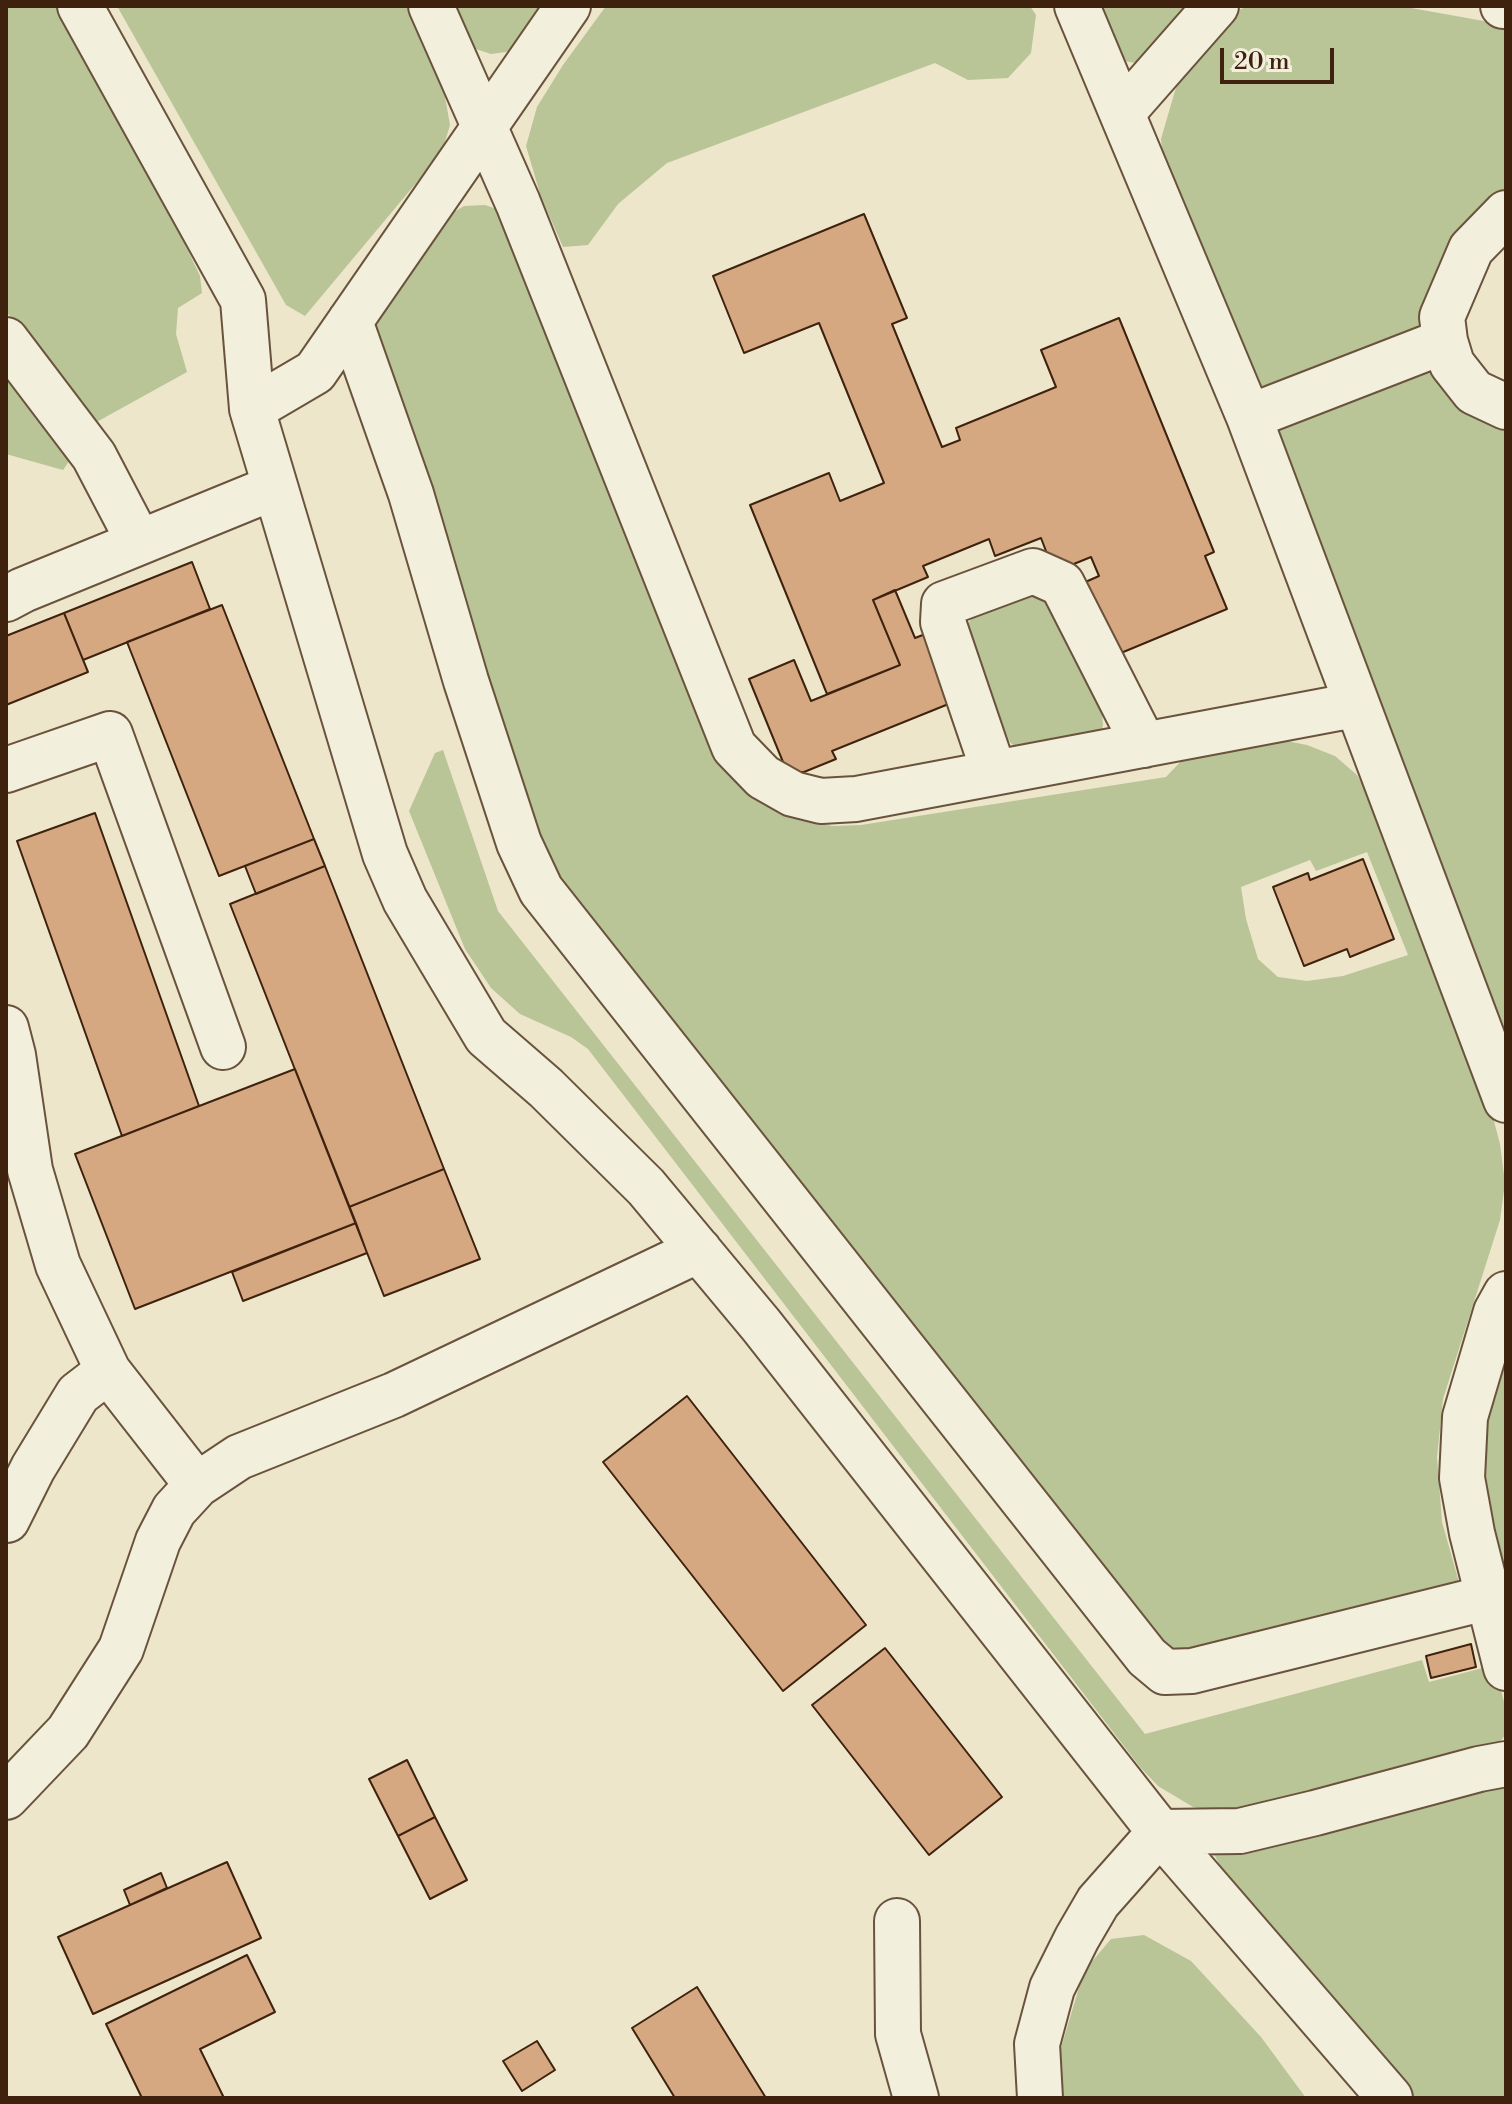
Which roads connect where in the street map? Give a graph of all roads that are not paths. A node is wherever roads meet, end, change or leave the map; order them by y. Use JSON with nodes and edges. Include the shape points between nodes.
{"nodes":[{"id":1,"x":80,"y":6,"type":"edge"},
{"id":2,"x":431,"y":6,"type":"edge"},
{"id":3,"x":568,"y":6,"type":"edge"},
{"id":4,"x":1077,"y":6,"type":"edge"},
{"id":5,"x":1216,"y":6,"type":"edge"},
{"id":6,"x":1122,"y":113,"type":"junction"},
{"id":7,"x":483,"y":128,"type":"junction"},
{"id":8,"x":1506,"y":213,"type":"edge"},
{"id":9,"x":350,"y":321,"type":"junction"},
{"id":10,"x":6,"y":340,"type":"edge"},
{"id":11,"x":1445,"y":341,"type":"junction"},
{"id":12,"x":1506,"y":407,"type":"edge"},
{"id":13,"x":252,"y":409,"type":"junction"},
{"id":14,"x":1249,"y":417,"type":"junction"},
{"id":15,"x":275,"y":487,"type":"junction"},
{"id":16,"x":139,"y":542,"type":"junction"},
{"id":17,"x":6,"y":599,"type":"edge"},
{"id":18,"x":1355,"y":705,"type":"junction"},
{"id":19,"x":1144,"y":745,"type":"junction"},
{"id":20,"x":6,"y":770,"type":"edge"},
{"id":21,"x":994,"y":772,"type":"junction"},
{"id":22,"x":6,"y":1028,"type":"edge"},
{"id":23,"x":223,"y":1047,"type":"dead end"},
{"id":24,"x":1506,"y":1100,"type":"edge"},
{"id":25,"x":699,"y":1250,"type":"junction"},
{"id":26,"x":1506,"y":1294,"type":"edge"},
{"id":27,"x":108,"y":1371,"type":"junction"},
{"id":28,"x":197,"y":1485,"type":"junction"},
{"id":29,"x":7,"y":1520,"type":"edge"},
{"id":30,"x":1506,"y":1593,"type":"edge"},
{"id":31,"x":1502,"y":1652,"type":"edge"},
{"id":32,"x":1506,"y":1764,"type":"edge"},
{"id":33,"x":6,"y":1797,"type":"edge"},
{"id":34,"x":1160,"y":1832,"type":"junction"},
{"id":35,"x":897,"y":1921,"type":"dead end"},
{"id":36,"x":916,"y":2098,"type":"edge"},
{"id":37,"x":1040,"y":2098,"type":"edge"},
{"id":38,"x":1390,"y":2098,"type":"edge"}],
"edges":[{"from":1,"to":13,"type":"street","via":[[243,300]]},
{"from":2,"to":7,"type":"street"},
{"from":3,"to":7,"type":"street"},
{"from":4,"to":6,"type":"street"},
{"from":5,"to":6,"type":"street"},
{"from":6,"to":14,"type":"street"},
{"from":7,"to":9,"type":"street"},
{"from":7,"to":21,"type":"street","via":[[524,218],[734,747],[763,777],[793,794],[821,801]]},
{"from":8,"to":11,"type":"street","via":[[1471,249],[1442,317]]},
{"from":9,"to":13,"type":"street","via":[[315,372]]},
{"from":9,"to":30,"type":"street","via":[[411,494],[519,843],[541,890],[1147,1657],[1165,1672],[1192,1671]]},
{"from":10,"to":16,"type":"street","via":[[94,456]]},
{"from":11,"to":12,"type":"street","via":[[1452,364],[1474,392]]},
{"from":11,"to":14,"type":"street"},
{"from":13,"to":15,"type":"street"},
{"from":14,"to":18,"type":"street"},
{"from":15,"to":16,"type":"street"},
{"from":15,"to":25,"type":"street","via":[[385,854],[405,900],[486,1036],[646,1187]]},
{"from":16,"to":17,"type":"street"},
{"from":18,"to":19,"type":"street"},
{"from":18,"to":24,"type":"street"},
{"from":19,"to":21,"type":"street"},
{"from":19,"to":21,"type":"street","via":[[1062,584],[1033,571],[944,604],[943,622]]},
{"from":20,"to":23,"type":"street","via":[[110,734]]},
{"from":22,"to":27,"type":"street","via":[[30,1170],[58,1265]]},
{"from":25,"to":28,"type":"street","via":[[394,1395],[239,1457]]},
{"from":25,"to":34,"type":"street"},
{"from":26,"to":31,"type":"street","via":[[1465,1417],[1462,1478]]},
{"from":27,"to":28,"type":"street"},
{"from":27,"to":29,"type":"street","via":[[78,1394]]},
{"from":28,"to":33,"type":"street","via":[[174,1510],[158,1541],[121,1649],[68,1732]]},
{"from":32,"to":34,"type":"street","via":[[1240,1831]]},
{"from":34,"to":37,"type":"street","via":[[1098,1902],[1052,1988],[1037,2044]]},
{"from":34,"to":38,"type":"street"},
{"from":35,"to":36,"type":"street","via":[[898,2034]]}]}
